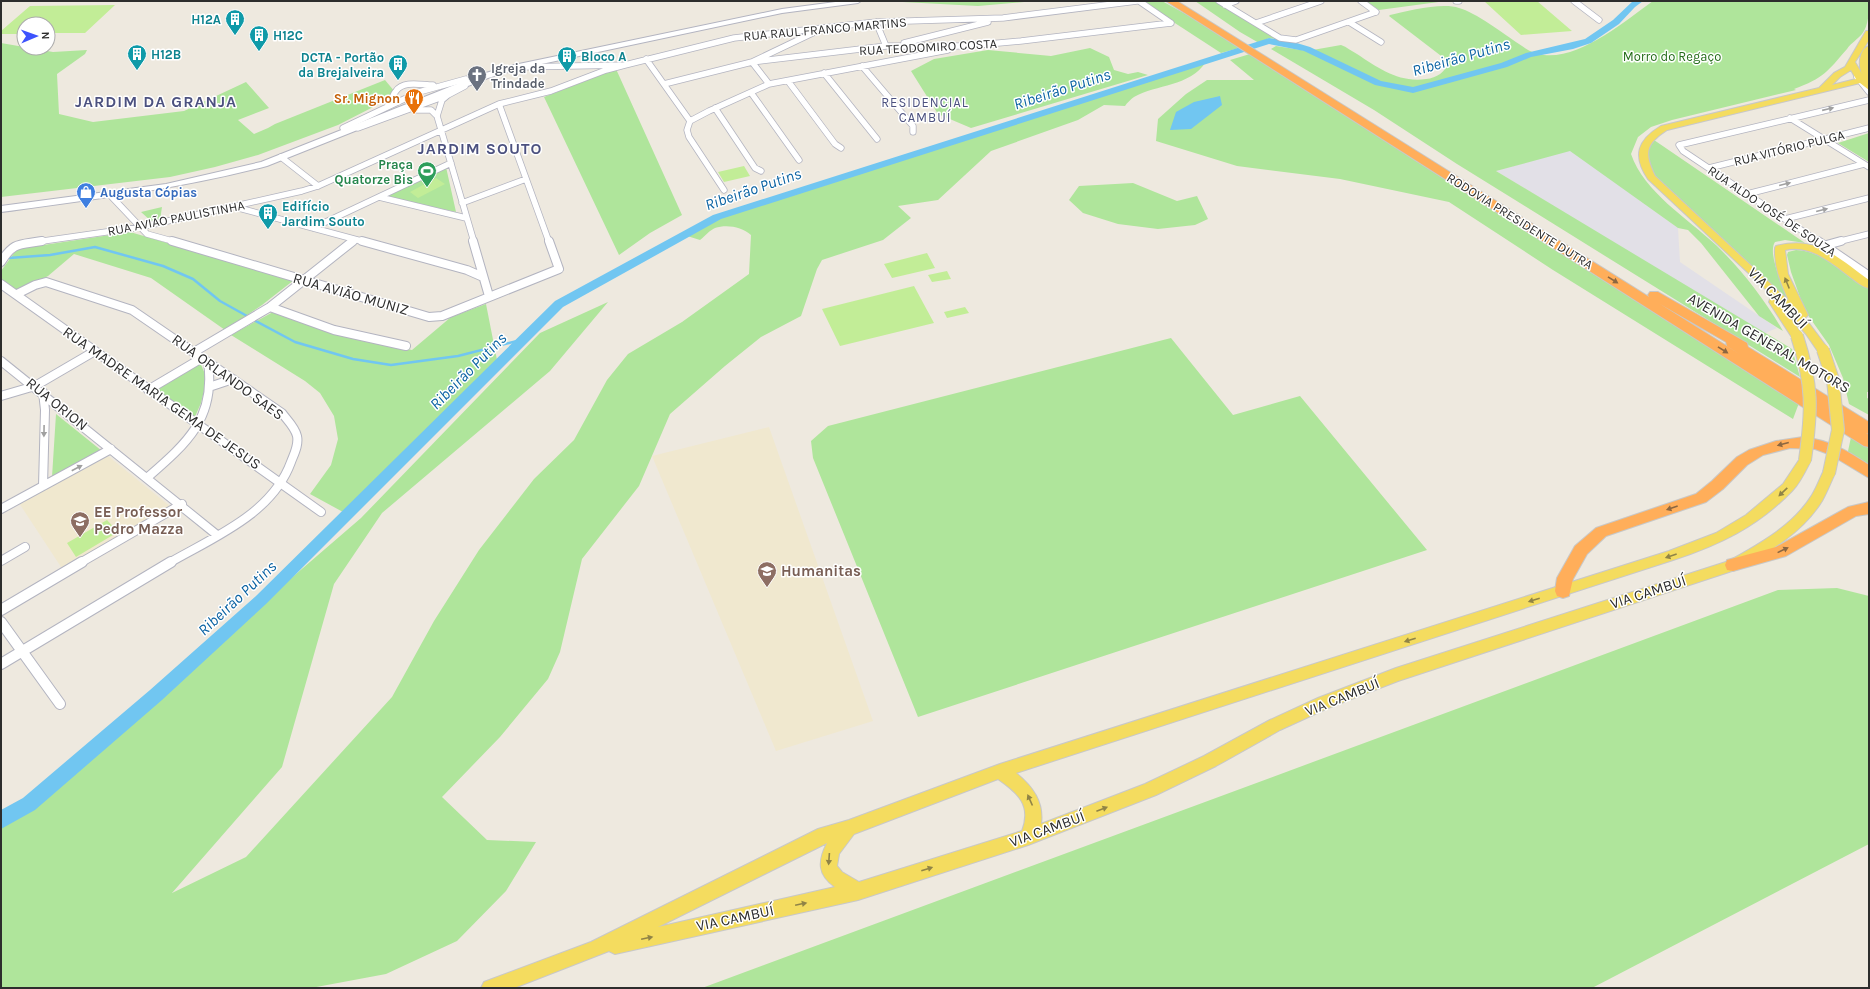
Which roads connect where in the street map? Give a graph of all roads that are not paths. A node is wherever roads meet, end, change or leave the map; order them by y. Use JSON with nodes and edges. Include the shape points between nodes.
{"nodes":[{"id":1,"x":807,"y":1,"type":"edge"},
{"id":2,"x":858,"y":1,"type":"edge"},
{"id":3,"x":1138,"y":1,"type":"edge"},
{"id":4,"x":1172,"y":1,"type":"edge"},
{"id":5,"x":1184,"y":1,"type":"edge"},
{"id":6,"x":1189,"y":1,"type":"edge"},
{"id":7,"x":1219,"y":1,"type":"edge"},
{"id":8,"x":1236,"y":1,"type":"edge"},
{"id":9,"x":1321,"y":1,"type":"edge"},
{"id":10,"x":1361,"y":1,"type":"edge"},
{"id":11,"x":1574,"y":1,"type":"edge"},
{"id":12,"x":1225,"y":4,"type":"junction"},
{"id":13,"x":1202,"y":12,"type":"junction"},
{"id":14,"x":1003,"y":18,"type":"junction"},
{"id":15,"x":1599,"y":20,"type":"dead end"},
{"id":16,"x":876,"y":22,"type":"junction"},
{"id":17,"x":1349,"y":22,"type":"junction"},
{"id":18,"x":1256,"y":23,"type":"junction"},
{"id":19,"x":827,"y":27,"type":"junction"},
{"id":20,"x":1869,"y":33,"type":"edge"},
{"id":21,"x":1236,"y":37,"type":"junction"},
{"id":22,"x":918,"y":40,"type":"junction"},
{"id":23,"x":1381,"y":42,"type":"dead end"},
{"id":24,"x":886,"y":46,"type":"junction"},
{"id":25,"x":929,"y":46,"type":"junction"},
{"id":26,"x":966,"y":46,"type":"junction"},
{"id":27,"x":1869,"y":48,"type":"edge"},
{"id":28,"x":549,"y":59,"type":"junction"},
{"id":29,"x":646,"y":59,"type":"junction"},
{"id":30,"x":752,"y":62,"type":"junction"},
{"id":31,"x":1851,"y":62,"type":"junction"},
{"id":32,"x":558,"y":65,"type":"junction"},
{"id":33,"x":625,"y":65,"type":"junction"},
{"id":34,"x":862,"y":66,"type":"junction"},
{"id":35,"x":517,"y":67,"type":"junction"},
{"id":36,"x":824,"y":73,"type":"junction"},
{"id":37,"x":1834,"y":78,"type":"junction"},
{"id":38,"x":1862,"y":78,"type":"edge"},
{"id":39,"x":788,"y":81,"type":"junction"},
{"id":40,"x":664,"y":84,"type":"junction"},
{"id":41,"x":769,"y":84,"type":"junction"},
{"id":42,"x":454,"y":86,"type":"junction"},
{"id":43,"x":1869,"y":87,"type":"edge"},
{"id":44,"x":1834,"y":88,"type":"junction"},
{"id":45,"x":1822,"y":90,"type":"junction"},
{"id":46,"x":752,"y":94,"type":"junction"},
{"id":47,"x":1869,"y":94,"type":"edge"},
{"id":48,"x":448,"y":95,"type":"junction"},
{"id":49,"x":1869,"y":100,"type":"edge"},
{"id":50,"x":499,"y":104,"type":"junction"},
{"id":51,"x":715,"y":108,"type":"junction"},
{"id":52,"x":407,"y":110,"type":"junction"},
{"id":53,"x":389,"y":112,"type":"junction"},
{"id":54,"x":437,"y":116,"type":"junction"},
{"id":55,"x":1790,"y":118,"type":"junction"},
{"id":56,"x":690,"y":121,"type":"junction"},
{"id":57,"x":1869,"y":128,"type":"edge"},
{"id":58,"x":346,"y":129,"type":"junction"},
{"id":59,"x":441,"y":129,"type":"junction"},
{"id":60,"x":914,"y":132,"type":"dead end"},
{"id":61,"x":877,"y":139,"type":"dead end"},
{"id":62,"x":1824,"y":139,"type":"junction"},
{"id":63,"x":841,"y":148,"type":"dead end"},
{"id":64,"x":281,"y":157,"type":"junction"},
{"id":65,"x":799,"y":160,"type":"dead end"},
{"id":66,"x":451,"y":163,"type":"junction"},
{"id":67,"x":1866,"y":165,"type":"edge"},
{"id":68,"x":1709,"y":168,"type":"junction"},
{"id":69,"x":761,"y":171,"type":"dead end"},
{"id":70,"x":526,"y":179,"type":"junction"},
{"id":71,"x":318,"y":186,"type":"junction"},
{"id":72,"x":724,"y":190,"type":"dead end"},
{"id":73,"x":1747,"y":194,"type":"junction"},
{"id":74,"x":110,"y":195,"type":"junction"},
{"id":75,"x":379,"y":197,"type":"junction"},
{"id":76,"x":1869,"y":198,"type":"edge"},
{"id":77,"x":252,"y":203,"type":"junction"},
{"id":78,"x":462,"y":203,"type":"junction"},
{"id":79,"x":1,"y":204,"type":"edge"},
{"id":80,"x":234,"y":207,"type":"junction"},
{"id":81,"x":1,"y":209,"type":"edge"},
{"id":82,"x":256,"y":214,"type":"junction"},
{"id":83,"x":466,"y":218,"type":"junction"},
{"id":84,"x":1784,"y":219,"type":"junction"},
{"id":85,"x":142,"y":227,"type":"junction"},
{"id":86,"x":314,"y":228,"type":"junction"},
{"id":87,"x":1869,"y":234,"type":"edge"},
{"id":88,"x":355,"y":240,"type":"junction"},
{"id":89,"x":1824,"y":246,"type":"junction"},
{"id":90,"x":1,"y":262,"type":"edge"},
{"id":91,"x":479,"y":264,"type":"junction"},
{"id":92,"x":1745,"y":264,"type":"junction"},
{"id":93,"x":468,"y":270,"type":"junction"},
{"id":94,"x":483,"y":277,"type":"junction"},
{"id":95,"x":1869,"y":278,"type":"edge"},
{"id":96,"x":305,"y":280,"type":"junction"},
{"id":97,"x":1,"y":284,"type":"edge"},
{"id":98,"x":17,"y":294,"type":"junction"},
{"id":99,"x":1653,"y":294,"type":"junction"},
{"id":100,"x":489,"y":296,"type":"junction"},
{"id":101,"x":270,"y":307,"type":"junction"},
{"id":102,"x":1810,"y":331,"type":"junction"},
{"id":103,"x":406,"y":346,"type":"dead end"},
{"id":104,"x":95,"y":351,"type":"junction"},
{"id":105,"x":194,"y":352,"type":"junction"},
{"id":106,"x":205,"y":360,"type":"junction"},
{"id":107,"x":1,"y":361,"type":"edge"},
{"id":108,"x":233,"y":378,"type":"junction"},
{"id":109,"x":36,"y":386,"type":"junction"},
{"id":110,"x":212,"y":386,"type":"junction"},
{"id":111,"x":148,"y":390,"type":"junction"},
{"id":112,"x":43,"y":392,"type":"junction"},
{"id":113,"x":1,"y":396,"type":"edge"},
{"id":114,"x":60,"y":405,"type":"junction"},
{"id":115,"x":45,"y":410,"type":"junction"},
{"id":116,"x":1869,"y":420,"type":"edge"},
{"id":117,"x":198,"y":424,"type":"junction"},
{"id":118,"x":1869,"y":429,"type":"edge"},
{"id":119,"x":1869,"y":443,"type":"edge"},
{"id":120,"x":111,"y":450,"type":"junction"},
{"id":121,"x":1869,"y":472,"type":"edge"},
{"id":122,"x":148,"y":477,"type":"junction"},
{"id":123,"x":282,"y":484,"type":"junction"},
{"id":124,"x":43,"y":486,"type":"junction"},
{"id":125,"x":182,"y":504,"type":"junction"},
{"id":126,"x":1869,"y":508,"type":"edge"},
{"id":127,"x":1,"y":509,"type":"edge"},
{"id":128,"x":321,"y":512,"type":"dead end"},
{"id":129,"x":217,"y":535,"type":"junction"},
{"id":130,"x":25,"y":547,"type":"dead end"},
{"id":131,"x":1,"y":561,"type":"edge"},
{"id":132,"x":1733,"y":565,"type":"junction"},
{"id":133,"x":1563,"y":590,"type":"junction"},
{"id":134,"x":1,"y":610,"type":"edge"},
{"id":135,"x":1,"y":622,"type":"edge"},
{"id":136,"x":22,"y":651,"type":"junction"},
{"id":137,"x":1,"y":664,"type":"edge"},
{"id":138,"x":60,"y":704,"type":"dead end"},
{"id":139,"x":1000,"y":771,"type":"junction"},
{"id":140,"x":849,"y":828,"type":"junction"},
{"id":141,"x":1028,"y":837,"type":"junction"},
{"id":142,"x":858,"y":891,"type":"junction"},
{"id":143,"x":595,"y":949,"type":"junction"},
{"id":144,"x":490,"y":988,"type":"edge"}],
"edges":[{"from":1,"to":42,"type":"main road","via":[[508,64]]},
{"from":2,"to":28,"type":"main road","via":[[782,11]]},
{"from":3,"to":14,"type":"street","name":"RUA RAUL FRANCO MARTINS"},
{"from":3,"to":26,"type":"street","name":"RUA TEODOMIRO COSTA","via":[[1171,23]]},
{"from":4,"to":21,"type":"highway","name":"RODOVIA PRESIDENTE DUTRA"},
{"from":5,"to":13,"type":"highway","name":"RODOVIA PRESIDENTE DUTRA"},
{"from":6,"to":13,"type":"highway"},
{"from":7,"to":12,"type":"street"},
{"from":8,"to":12,"type":"street"},
{"from":9,"to":18,"type":"street"},
{"from":10,"to":17,"type":"street","via":[[1376,12]]},
{"from":11,"to":15,"type":"street"},
{"from":12,"to":18,"type":"street"},
{"from":13,"to":21,"type":"highway","name":"RODOVIA PRESIDENTE DUTRA"},
{"from":14,"to":16,"type":"street","name":"RUA RAUL FRANCO MARTINS"},
{"from":14,"to":22,"type":"street"},
{"from":16,"to":19,"type":"street","name":"RUA RAUL FRANCO MARTINS"},
{"from":16,"to":24,"type":"street"},
{"from":17,"to":18,"type":"street","via":[[1296,40],[1285,40]]},
{"from":17,"to":23,"type":"street"},
{"from":19,"to":29,"type":"street","name":"RUA RAUL FRANCO MARTINS","via":[[734,38]]},
{"from":19,"to":30,"type":"street"},
{"from":20,"to":31,"type":"main road"},
{"from":21,"to":99,"type":"highway","name":"RODOVIA PRESIDENTE DUTRA","via":[[1270,54]]},
{"from":21,"to":119,"type":"highway","name":"RODOVIA PRESIDENTE DUTRA","one_way":true,"via":[[1259,56]]},
{"from":22,"to":24,"type":"street"},
{"from":22,"to":25,"type":"street","via":[[920,44]]},
{"from":24,"to":25,"type":"street","name":"RUA TEODOMIRO COSTA"},
{"from":24,"to":30,"type":"street","name":"RUA TEODOMIRO COSTA"},
{"from":25,"to":26,"type":"street","name":"RUA TEODOMIRO COSTA"},
{"from":26,"to":34,"type":"street"},
{"from":27,"to":38,"type":"main road","via":[[1863,61]]},
{"from":28,"to":32,"type":"street","via":[[544,64]]},
{"from":28,"to":35,"type":"main road"},
{"from":29,"to":33,"type":"street","name":"RUA RAUL FRANCO MARTINS"},
{"from":29,"to":40,"type":"street"},
{"from":30,"to":40,"type":"street","name":"RUA TEODOMIRO COSTA"},
{"from":30,"to":41,"type":"street"},
{"from":31,"to":37,"type":"main road","via":[[1848,68]]},
{"from":31,"to":38,"type":"main road"},
{"from":32,"to":33,"type":"street","name":"RUA RAUL FRANCO MARTINS"},
{"from":32,"to":35,"type":"street","name":"RUA RAUL FRANCO MARTINS"},
{"from":33,"to":50,"type":"street","name":"RUA AVIÃO PAULISTINHA","via":[[551,91]]},
{"from":34,"to":36,"type":"street"},
{"from":34,"to":60,"type":"street","via":[[913,126]]},
{"from":35,"to":42,"type":"main road"},
{"from":36,"to":39,"type":"street"},
{"from":36,"to":61,"type":"street"},
{"from":37,"to":38,"type":"main road"},
{"from":37,"to":45,"type":"main road"},
{"from":38,"to":43,"type":"main road"},
{"from":38,"to":44,"type":"main road","name":"VIA CAMBUÍ"},
{"from":38,"to":47,"type":"street"},
{"from":39,"to":41,"type":"street"},
{"from":39,"to":63,"type":"street","via":[[835,144]]},
{"from":40,"to":56,"type":"street"},
{"from":41,"to":46,"type":"street"},
{"from":42,"to":48,"type":"street"},
{"from":42,"to":53,"type":"main road"},
{"from":42,"to":53,"type":"street","via":[[401,86],[392,100]]},
{"from":44,"to":45,"type":"main road","name":"VIA CAMBUÍ"},
{"from":44,"to":47,"type":"main road","via":[[1854,89]]},
{"from":45,"to":92,"type":"main road","name":"VIA CAMBUÍ","via":[[1664,128],[1649,138],[1643,148],[1642,154],[1651,177]]},
{"from":46,"to":51,"type":"street"},
{"from":46,"to":65,"type":"street"},
{"from":48,"to":52,"type":"street"},
{"from":48,"to":54,"type":"street","via":[[442,100]]},
{"from":55,"to":49,"type":"street","one_way":true},
{"from":50,"to":59,"type":"street","name":"RUA AVIÃO PAULISTINHA"},
{"from":50,"to":70,"type":"street"},
{"from":51,"to":56,"type":"street"},
{"from":51,"to":69,"type":"street","via":[[755,168]]},
{"from":52,"to":53,"type":"street"},
{"from":52,"to":54,"type":"street","via":[[431,110]]},
{"from":53,"to":58,"type":"main road"},
{"from":54,"to":59,"type":"street"},
{"from":55,"to":62,"type":"street"},
{"from":55,"to":68,"type":"street","name":"RUA ALDO JOSÉ DE SOUZA","via":[[1679,145],[1680,149]]},
{"from":56,"to":72,"type":"street","via":[[686,130],[688,137]]},
{"from":57,"to":62,"type":"street","name":"RUA VITÓRIO PULGA"},
{"from":58,"to":64,"type":"main road"},
{"from":58,"to":79,"type":"main road","via":[[261,160],[190,178]]},
{"from":59,"to":66,"type":"street"},
{"from":59,"to":71,"type":"street","name":"RUA AVIÃO PAULISTINHA"},
{"from":62,"to":67,"type":"street"},
{"from":62,"to":68,"type":"street","name":"RUA VITÓRIO PULGA"},
{"from":64,"to":71,"type":"street"},
{"from":64,"to":74,"type":"main road","via":[[227,175]]},
{"from":66,"to":75,"type":"street"},
{"from":66,"to":78,"type":"street"},
{"from":73,"to":67,"type":"street","one_way":true},
{"from":68,"to":73,"type":"street","name":"RUA ALDO JOSÉ DE SOUZA"},
{"from":70,"to":78,"type":"street"},
{"from":70,"to":100,"type":"street","name":"RUA AVIÃO MUNIZ","via":[[559,269]]},
{"from":71,"to":77,"type":"street","name":"RUA AVIÃO PAULISTINHA"},
{"from":73,"to":84,"type":"street","name":"RUA ALDO JOSÉ DE SOUZA"},
{"from":74,"to":81,"type":"main road"},
{"from":74,"to":85,"type":"street","name":"RUA AVIÃO MUNIZ"},
{"from":75,"to":83,"type":"street"},
{"from":75,"to":86,"type":"street"},
{"from":84,"to":76,"type":"street","one_way":true},
{"from":77,"to":80,"type":"street","name":"RUA AVIÃO PAULISTINHA"},
{"from":77,"to":82,"type":"street","via":[[251,209]]},
{"from":78,"to":83,"type":"street"},
{"from":80,"to":82,"type":"street"},
{"from":80,"to":85,"type":"street","name":"RUA AVIÃO PAULISTINHA"},
{"from":82,"to":86,"type":"street"},
{"from":83,"to":91,"type":"street"},
{"from":84,"to":89,"type":"street","name":"RUA ALDO JOSÉ DE SOUZA"},
{"from":85,"to":90,"type":"street","name":"RUA AVIÃO PAULISTINHA","via":[[18,245],[9,249]]},
{"from":85,"to":96,"type":"street","name":"RUA AVIÃO MUNIZ","via":[[147,234]]},
{"from":86,"to":88,"type":"street"},
{"from":87,"to":89,"type":"street"},
{"from":88,"to":93,"type":"street"},
{"from":88,"to":96,"type":"street"},
{"from":89,"to":95,"type":"street","name":"RUA ALDO JOSÉ DE SOUZA"},
{"from":91,"to":93,"type":"street"},
{"from":91,"to":94,"type":"street"},
{"from":92,"to":102,"type":"main road","name":"VIA CAMBUÍ","via":[[1776,293]]},
{"from":92,"to":133,"type":"main road","name":"VIA CAMBUÍ","one_way":true,"bridge":true,"via":[[1797,336],[1808,372],[1810,398],[1805,460],[1788,487],[1776,499],[1751,519],[1721,537]]},
{"from":93,"to":94,"type":"street"},
{"from":94,"to":100,"type":"street"},
{"from":102,"to":95,"type":"main road","one_way":true,"via":[[1785,282],[1780,248],[1788,244],[1812,248]]},
{"from":96,"to":100,"type":"street","name":"RUA AVIÃO MUNIZ","via":[[434,318]]},
{"from":96,"to":101,"type":"street"},
{"from":97,"to":98,"type":"street","name":"RUA MADRE MARIA GEMA DE JESUS"},
{"from":98,"to":104,"type":"street","name":"RUA MADRE MARIA GEMA DE JESUS"},
{"from":98,"to":105,"type":"street","name":"RUA ORLANDO SAES","via":[[41,282],[57,285],[132,310]]},
{"from":99,"to":116,"type":"highway","name":"AVENIDA GENERAL MOTORS"},
{"from":99,"to":118,"type":"highway","name":"RODOVIA PRESIDENTE DUTRA"},
{"from":101,"to":103,"type":"street","via":[[334,330]]},
{"from":101,"to":105,"type":"street"},
{"from":102,"to":132,"type":"main road","name":"VIA CAMBUÍ","bridge":true,"via":[[1823,350],[1833,380],[1838,430],[1829,473],[1817,498],[1800,520],[1772,543]]},
{"from":104,"to":109,"type":"street"},
{"from":104,"to":111,"type":"street","name":"RUA MADRE MARIA GEMA DE JESUS"},
{"from":105,"to":106,"type":"street","name":"RUA ORLANDO SAES"},
{"from":106,"to":108,"type":"street","name":"RUA ORLANDO SAES"},
{"from":106,"to":110,"type":"street"},
{"from":106,"to":111,"type":"street"},
{"from":107,"to":109,"type":"street","name":"RUA ORION"},
{"from":108,"to":110,"type":"street"},
{"from":108,"to":123,"type":"street","name":"RUA ORLANDO SAES","via":[[282,413],[297,435],[298,445]]},
{"from":109,"to":112,"type":"street","name":"RUA ORION"},
{"from":109,"to":113,"type":"street"},
{"from":110,"to":117,"type":"street","via":[[207,408]]},
{"from":111,"to":117,"type":"street","name":"RUA MADRE MARIA GEMA DE JESUS"},
{"from":112,"to":114,"type":"street","name":"RUA ORION"},
{"from":112,"to":115,"type":"street"},
{"from":114,"to":115,"type":"street"},
{"from":114,"to":120,"type":"street","name":"RUA ORION"},
{"from":115,"to":124,"type":"street","one_way":true},
{"from":117,"to":122,"type":"street","via":[[184,443]]},
{"from":117,"to":123,"type":"street","name":"RUA MADRE MARIA GEMA DE JESUS"},
{"from":120,"to":122,"type":"street","name":"RUA ORION"},
{"from":124,"to":120,"type":"street","one_way":true},
{"from":121,"to":133,"type":"highway","one_way":true,"via":[[1837,451],[1810,442],[1790,442],[1769,448],[1743,460],[1714,490],[1701,498],[1602,532],[1581,550],[1565,578]]},
{"from":122,"to":125,"type":"street","name":"RUA ORION"},
{"from":123,"to":128,"type":"street","name":"RUA MADRE MARIA GEMA DE JESUS"},
{"from":123,"to":129,"type":"street","name":"RUA ORLANDO SAES","via":[[254,513]]},
{"from":124,"to":127,"type":"street"},
{"from":125,"to":129,"type":"street","name":"RUA ORION"},
{"from":125,"to":134,"type":"street"},
{"from":132,"to":126,"type":"highway","one_way":true,"via":[[1780,552],[1853,511]]},
{"from":129,"to":136,"type":"street","name":"RUA ORLANDO SAES"},
{"from":130,"to":131,"type":"street"},
{"from":141,"to":132,"type":"main road","name":"VIA CAMBUÍ","one_way":true,"via":[[1150,790],[1330,700],[1396,675]]},
{"from":133,"to":139,"type":"main road","name":"VIA CAMBUÍ","one_way":true},
{"from":135,"to":136,"type":"street"},
{"from":136,"to":137,"type":"street","name":"RUA ORLANDO SAES"},
{"from":136,"to":138,"type":"street"},
{"from":139,"to":140,"type":"main road","name":"VIA CAMBUÍ"},
{"from":141,"to":139,"type":"main road","one_way":true,"via":[[1034,825],[1035,812],[1031,800],[1024,789]]},
{"from":140,"to":142,"type":"main road","one_way":true,"via":[[834,844],[828,855],[828,866],[833,876],[842,884]]},
{"from":140,"to":143,"type":"main road","name":"VIA CAMBUÍ","via":[[818,837]]},
{"from":142,"to":141,"type":"main road","name":"VIA CAMBUÍ","one_way":true},
{"from":143,"to":142,"type":"main road","name":"VIA CAMBUÍ","one_way":true},
{"from":143,"to":144,"type":"main road","name":"VIA CAMBUÍ"}]}
